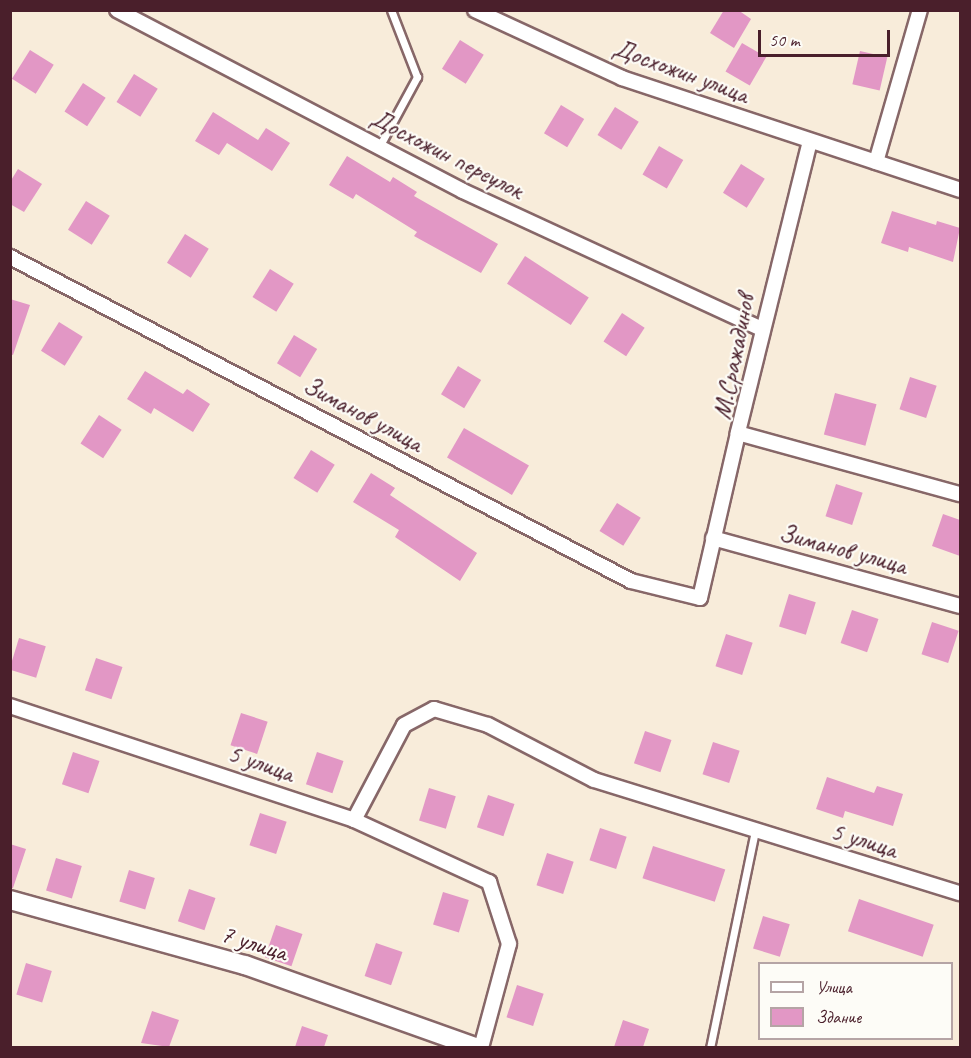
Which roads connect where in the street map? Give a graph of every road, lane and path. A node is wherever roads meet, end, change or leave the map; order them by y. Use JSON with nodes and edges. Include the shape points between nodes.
{"nodes":[{"id":1,"x":117,"y":10,"type":"edge"},
{"id":2,"x":391,"y":10,"type":"edge"},
{"id":3,"x":475,"y":10,"type":"edge"},
{"id":4,"x":920,"y":10,"type":"edge"},
{"id":5,"x":810,"y":141,"type":"junction"},
{"id":6,"x":379,"y":147,"type":"junction"},
{"id":7,"x":876,"y":162,"type":"junction"},
{"id":8,"x":960,"y":190,"type":"edge"},
{"id":9,"x":10,"y":257,"type":"edge"},
{"id":10,"x":762,"y":329,"type":"junction"},
{"id":11,"x":738,"y":433,"type":"junction"},
{"id":12,"x":960,"y":494,"type":"edge"},
{"id":13,"x":713,"y":538,"type":"junction"},
{"id":14,"x":960,"y":606,"type":"edge"},
{"id":15,"x":10,"y":706,"type":"edge"},
{"id":16,"x":354,"y":820,"type":"junction"},
{"id":17,"x":754,"y":830,"type":"junction"},
{"id":18,"x":960,"y":893,"type":"edge"},
{"id":19,"x":10,"y":900,"type":"edge"},
{"id":20,"x":479,"y":1047,"type":"edge"},
{"id":21,"x":710,"y":1047,"type":"edge"}],
"edges":[{"from":1,"to":6,"type":"street","name":"Досхожин переулок"},
{"from":2,"to":6,"type":"lane","via":[[417,77]]},
{"from":3,"to":5,"type":"street","name":"Досхожин улица","via":[[622,78]]},
{"from":4,"to":7,"type":"street"},
{"from":5,"to":7,"type":"street","name":"Досхожин улица"},
{"from":5,"to":10,"type":"street","name":"М.Сражадинов"},
{"from":6,"to":10,"type":"street","name":"Досхожин переулок","via":[[463,191]]},
{"from":7,"to":8,"type":"street","name":"Досхожин улица"},
{"from":9,"to":13,"type":"street","name":"Зиманов улица","via":[[632,581],[700,598]]},
{"from":10,"to":11,"type":"street","name":"М.Сражадинов"},
{"from":11,"to":12,"type":"street","name":"М.Сражадинов"},
{"from":11,"to":13,"type":"street"},
{"from":13,"to":14,"type":"street","name":"Зиманов улица"},
{"from":15,"to":16,"type":"street","name":"5 улица"},
{"from":16,"to":17,"type":"street","name":"5 улица","via":[[404,725],[434,709],[488,724],[594,780]]},
{"from":16,"to":20,"type":"street","name":"5 улица","via":[[489,882],[509,944]]},
{"from":17,"to":18,"type":"street","name":"5 улица"},
{"from":17,"to":21,"type":"lane"},
{"from":19,"to":20,"type":"street","name":"7 улица","via":[[245,965]]}]}
